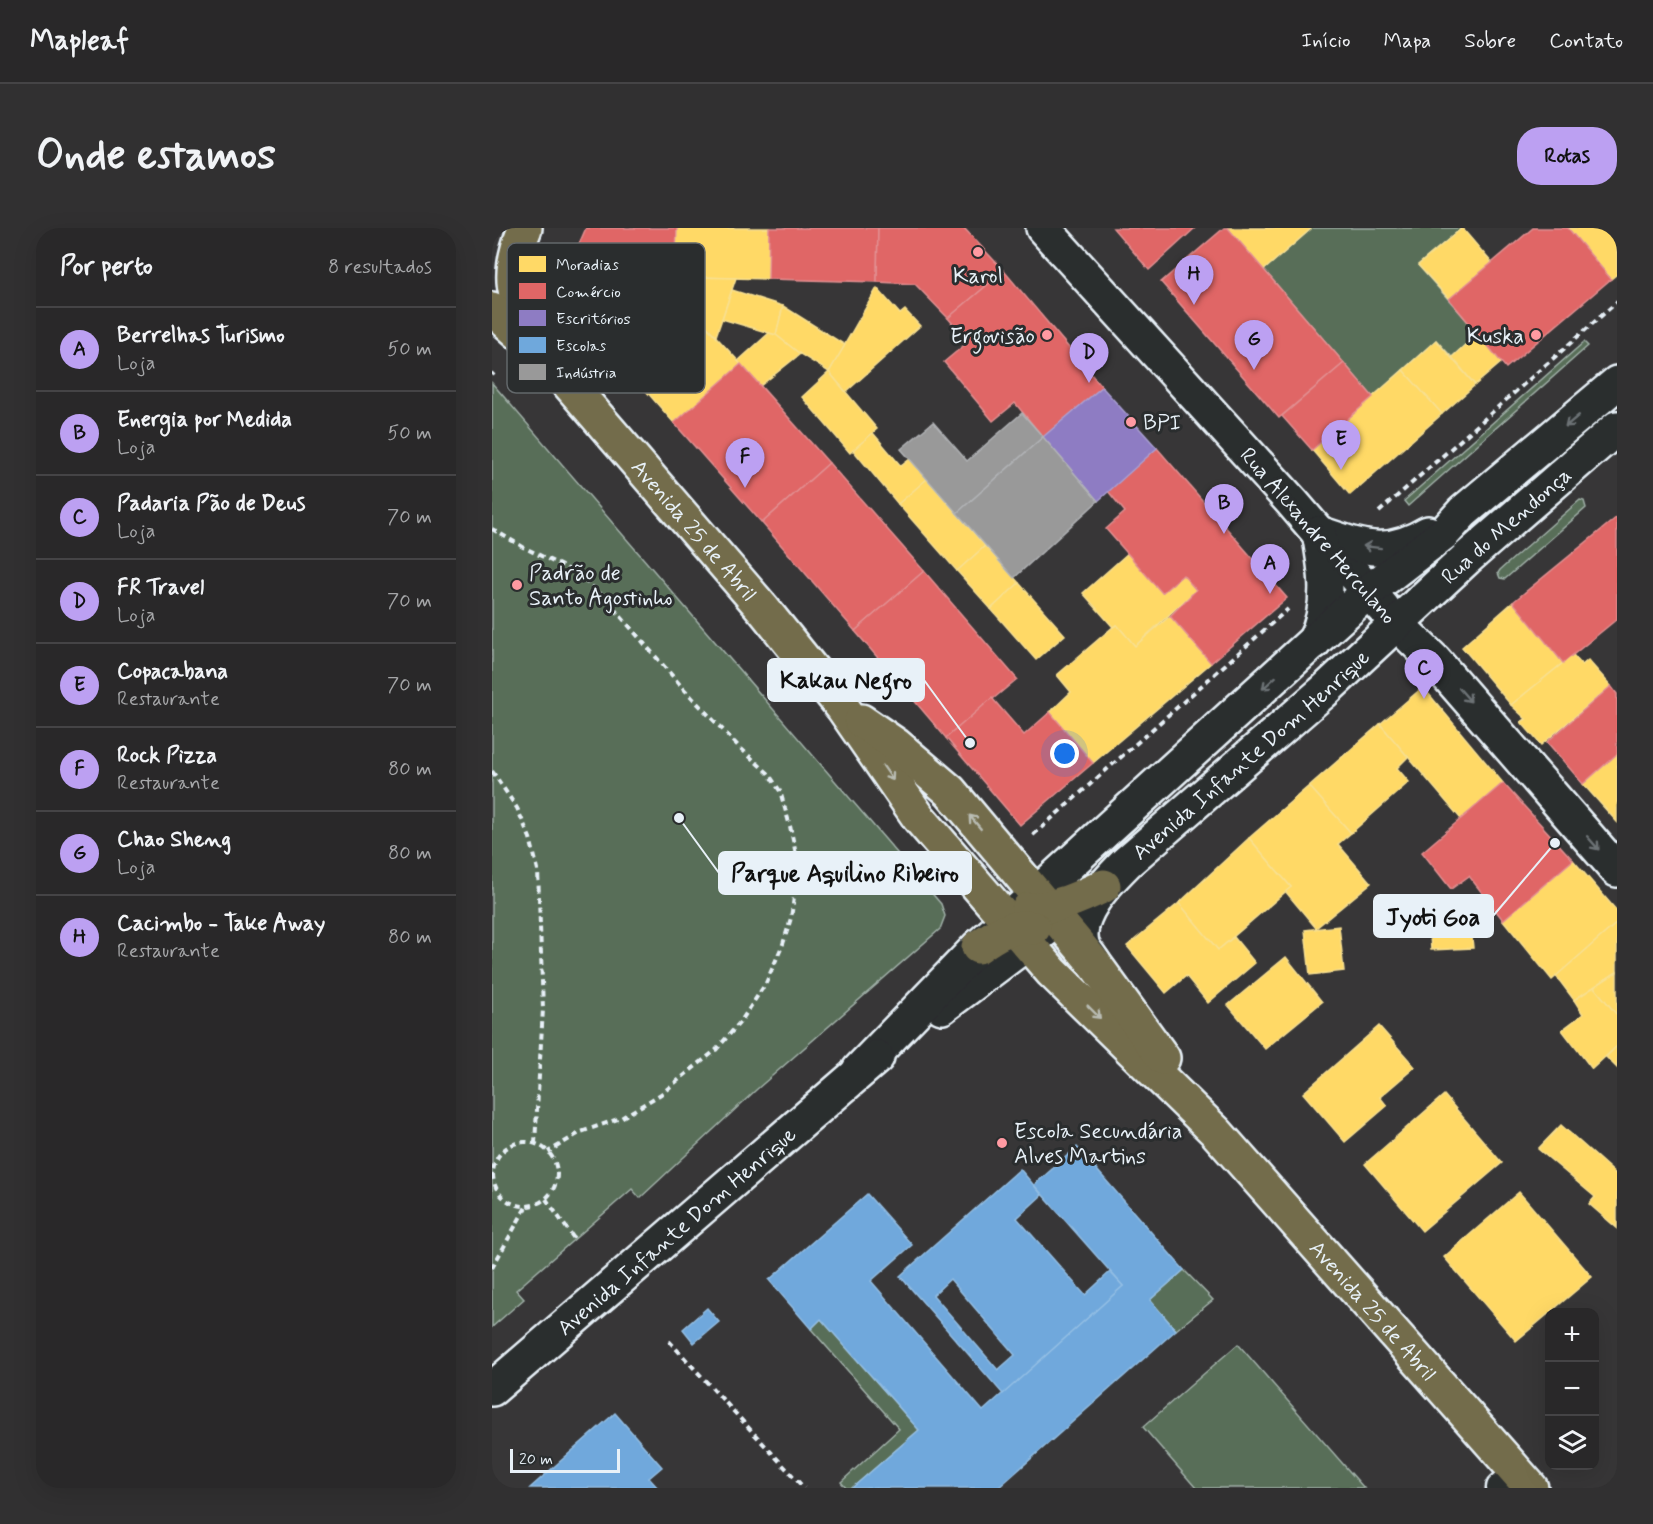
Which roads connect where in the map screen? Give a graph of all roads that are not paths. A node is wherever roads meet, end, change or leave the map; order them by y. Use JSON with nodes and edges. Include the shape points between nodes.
{"nodes":[{"id":1,"x":524,"y":228,"type":"edge"},
{"id":2,"x":1043,"y":228,"type":"edge"},
{"id":3,"x":512,"y":243,"type":"edge"},
{"id":4,"x":519,"y":243,"type":"edge"},
{"id":5,"x":507,"y":247,"type":"edge"},
{"id":6,"x":492,"y":255,"type":"edge"},
{"id":7,"x":492,"y":309,"type":"edge"},
{"id":8,"x":507,"y":322,"type":"edge"},
{"id":9,"x":1617,"y":383,"type":"edge"},
{"id":10,"x":577,"y":393,"type":"edge"},
{"id":11,"x":1617,"y":428,"type":"edge"},
{"id":12,"x":1463,"y":512,"type":"junction"},
{"id":13,"x":1333,"y":538,"type":"junction"},
{"id":14,"x":1369,"y":591,"type":"junction"},
{"id":15,"x":1396,"y":623,"type":"junction"},
{"id":16,"x":1314,"y":642,"type":"junction"},
{"id":17,"x":843,"y":708,"type":"junction"},
{"id":18,"x":1205,"y":795,"type":"junction"},
{"id":19,"x":1617,"y":870,"type":"edge"},
{"id":20,"x":1104,"y":885,"type":"junction"},
{"id":21,"x":985,"y":894,"type":"junction"},
{"id":22,"x":1040,"y":915,"type":"junction"},
{"id":23,"x":986,"y":958,"type":"junction"},
{"id":24,"x":1094,"y":963,"type":"junction"},
{"id":25,"x":1052,"y":972,"type":"junction"},
{"id":26,"x":1216,"y":1132,"type":"junction"},
{"id":27,"x":492,"y":1389,"type":"edge"},
{"id":28,"x":1517,"y":1483,"type":"edge"}],
"edges":[{"from":1,"to":3,"type":"main road","name":"Avenida 25 de Abril"},
{"from":1,"to":4,"type":"main road","name":"Avenida 25 de Abril"},
{"from":2,"to":13,"type":"main road","name":"Rua Alexandre Herculano"},
{"from":5,"to":6,"type":"main road","name":"Avenida 25 de Abril"},
{"from":7,"to":8,"type":"main road","name":"Avenida 25 de Abril"},
{"from":9,"to":12,"type":"main road","name":"Rua do Mendonça","one_way":true},
{"from":10,"to":17,"type":"main road","name":"Avenida 25 de Abril"},
{"from":11,"to":15,"type":"main road","name":"Rua do Mendonça"},
{"from":12,"to":13,"type":"main road","name":"Rua do Mendonça","one_way":true,"via":[[1396,548],[1380,549]]},
{"from":12,"to":14,"type":"main road","name":"Rua do Mendonça","via":[[1444,533]]},
{"from":13,"to":14,"type":"main road","name":"Rua Alexandre Herculano"},
{"from":13,"to":16,"type":"main road","via":[[1325,568],[1322,627]]},
{"from":14,"to":15,"type":"main road","name":"Rua Alexandre Herculano"},
{"from":14,"to":16,"type":"main road","name":"Avenida Infante Dom Henrique"},
{"from":14,"to":18,"type":"main road","via":[[1366,612],[1344,651],[1251,732]]},
{"from":15,"to":18,"type":"main road","name":"Avenida Infante Dom Henrique"},
{"from":15,"to":19,"type":"main road","name":"Rua Alexandre Herculano","one_way":true,"via":[[1434,660]]},
{"from":16,"to":22,"type":"main road","name":"Avenida Infante Dom Henrique","one_way":true,"via":[[1233,715],[1176,786]]},
{"from":17,"to":21,"type":"main road","name":"Avenida 25 de Abril","one_way":true,"via":[[919,818]]},
{"from":22,"to":17,"type":"main road","name":"Avenida 25 de Abril","one_way":true,"via":[[1004,855],[950,791]]},
{"from":18,"to":20,"type":"main road","name":"Avenida Infante Dom Henrique"},
{"from":20,"to":22,"type":"main road","name":"Avenida Infante Dom Henrique"},
{"from":20,"to":24,"type":"main road","name":"Avenida Infante Dom Henrique","via":[[1082,928],[1083,946]]},
{"from":21,"to":22,"type":"main road","name":"Avenida 25 de Abril"},
{"from":21,"to":23,"type":"main road","via":[[993,916]]},
{"from":22,"to":23,"type":"main road","name":"Avenida Infante Dom Henrique"},
{"from":22,"to":24,"type":"main road","name":"Avenida 25 de Abril"},
{"from":22,"to":25,"type":"main road","name":"Avenida 25 de Abril"},
{"from":23,"to":25,"type":"main road","via":[[1026,959]]},
{"from":23,"to":27,"type":"main road","name":"Avenida Infante Dom Henrique"},
{"from":24,"to":26,"type":"main road","name":"Avenida 25 de Abril"},
{"from":25,"to":26,"type":"main road","name":"Avenida 25 de Abril","one_way":true},
{"from":26,"to":28,"type":"main road","name":"Avenida 25 de Abril"}]}
